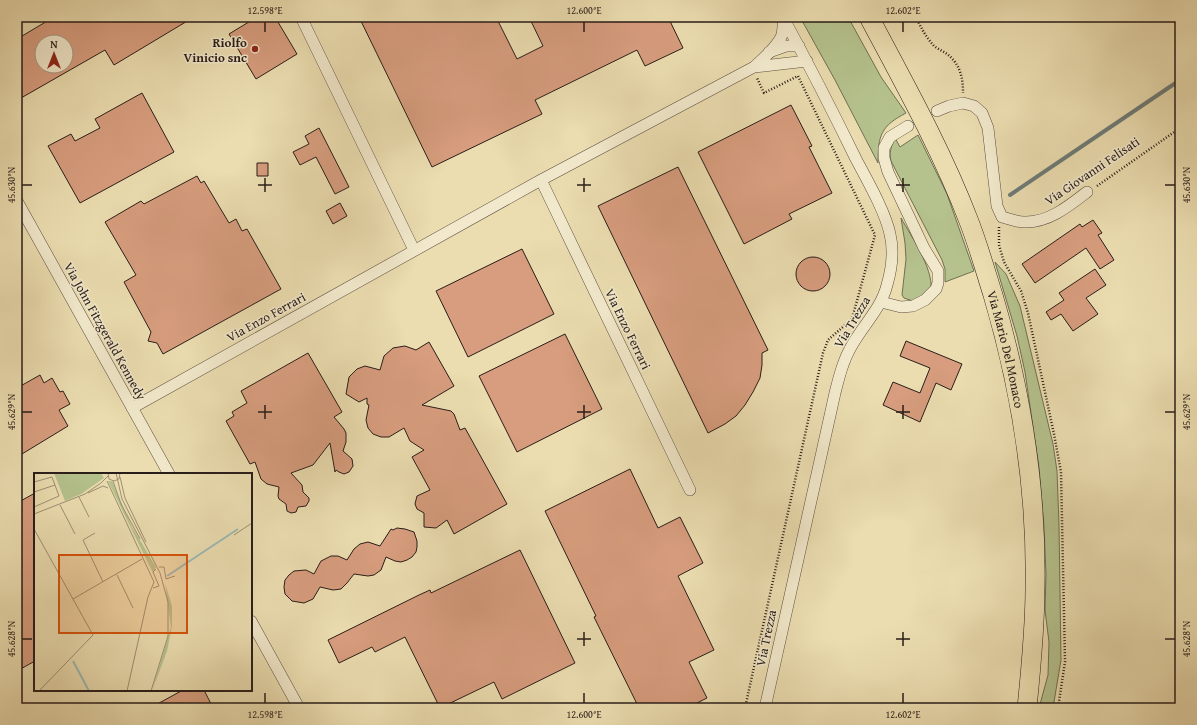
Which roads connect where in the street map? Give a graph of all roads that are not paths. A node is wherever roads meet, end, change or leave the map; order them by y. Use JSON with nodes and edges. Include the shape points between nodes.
{"nodes":[{"id":1,"x":300,"y":17,"type":"edge"},
{"id":2,"x":859,"y":17,"type":"edge"},
{"id":3,"x":869,"y":17,"type":"edge"},
{"id":4,"x":880,"y":17,"type":"edge"},
{"id":5,"x":784,"y":18,"type":"edge"},
{"id":6,"x":799,"y":46,"type":"junction"},
{"id":7,"x":769,"y":53,"type":"junction"},
{"id":8,"x":806,"y":61,"type":"junction"},
{"id":9,"x":893,"y":62,"type":"junction"},
{"id":10,"x":784,"y":64,"type":"junction"},
{"id":11,"x":753,"y":67,"type":"junction"},
{"id":12,"x":937,"y":111,"type":"dead end"},
{"id":13,"x":908,"y":126,"type":"dead end"},
{"id":14,"x":541,"y":180,"type":"junction"},
{"id":15,"x":1087,"y":192,"type":"road end"},
{"id":16,"x":17,"y":202,"type":"edge"},
{"id":17,"x":414,"y":250,"type":"junction"},
{"id":18,"x":881,"y":302,"type":"junction"},
{"id":19,"x":132,"y":408,"type":"junction"},
{"id":20,"x":168,"y":473,"type":"edge"},
{"id":21,"x":690,"y":490,"type":"dead end"},
{"id":22,"x":252,"y":624,"type":"edge"},
{"id":23,"x":299,"y":708,"type":"edge"},
{"id":24,"x":765,"y":708,"type":"edge"},
{"id":25,"x":1027,"y":708,"type":"edge"}],
"edges":[{"from":1,"to":17,"type":"street"},
{"from":2,"to":9,"type":"highway"},
{"from":3,"to":9,"type":"highway","name":"Via Mario Del Monaco"},
{"from":4,"to":9,"type":"highway"},
{"from":5,"to":6,"type":"street","name":"Via Trezza"},
{"from":5,"to":7,"type":"street","name":"Via Enzo Ferrari","via":[[782,34]]},
{"from":6,"to":7,"type":"street","name":"Via Enzo Ferrari","via":[[786,46]]},
{"from":6,"to":8,"type":"street","name":"Via Trezza"},
{"from":6,"to":10,"type":"street"},
{"from":7,"to":11,"type":"street","name":"Via Enzo Ferrari"},
{"from":8,"to":10,"type":"street","name":"Via Enzo Ferrari"},
{"from":8,"to":18,"type":"street","name":"Via Trezza","via":[[880,207],[890,234],[892,265]]},
{"from":9,"to":25,"type":"highway","name":"Via Mario Del Monaco","via":[[945,164],[969,221],[995,302],[1013,374],[1028,462],[1035,541],[1034,628]]},
{"from":10,"to":11,"type":"street","name":"Via Enzo Ferrari"},
{"from":11,"to":14,"type":"street","name":"Via Enzo Ferrari"},
{"from":12,"to":15,"type":"street","name":"Via Giovanni Felisati","via":[[963,103],[974,106],[982,113],[988,128],[997,206],[1002,217],[1023,222],[1044,220]]},
{"from":13,"to":18,"type":"street","via":[[890,137],[884,148],[884,158],[888,172],[924,248],[938,271],[938,283],[936,290],[926,300],[913,306],[901,307]]},
{"from":14,"to":17,"type":"street","name":"Via Enzo Ferrari"},
{"from":14,"to":21,"type":"street","name":"Via Enzo Ferrari"},
{"from":16,"to":19,"type":"street","name":"Via John Fitzgerald Kennedy"},
{"from":17,"to":19,"type":"street","name":"Via Enzo Ferrari"},
{"from":18,"to":24,"type":"street","name":"Via Trezza","via":[[851,346],[842,368]]},
{"from":19,"to":20,"type":"street","name":"Via John Fitzgerald Kennedy"},
{"from":22,"to":23,"type":"street"}]}
